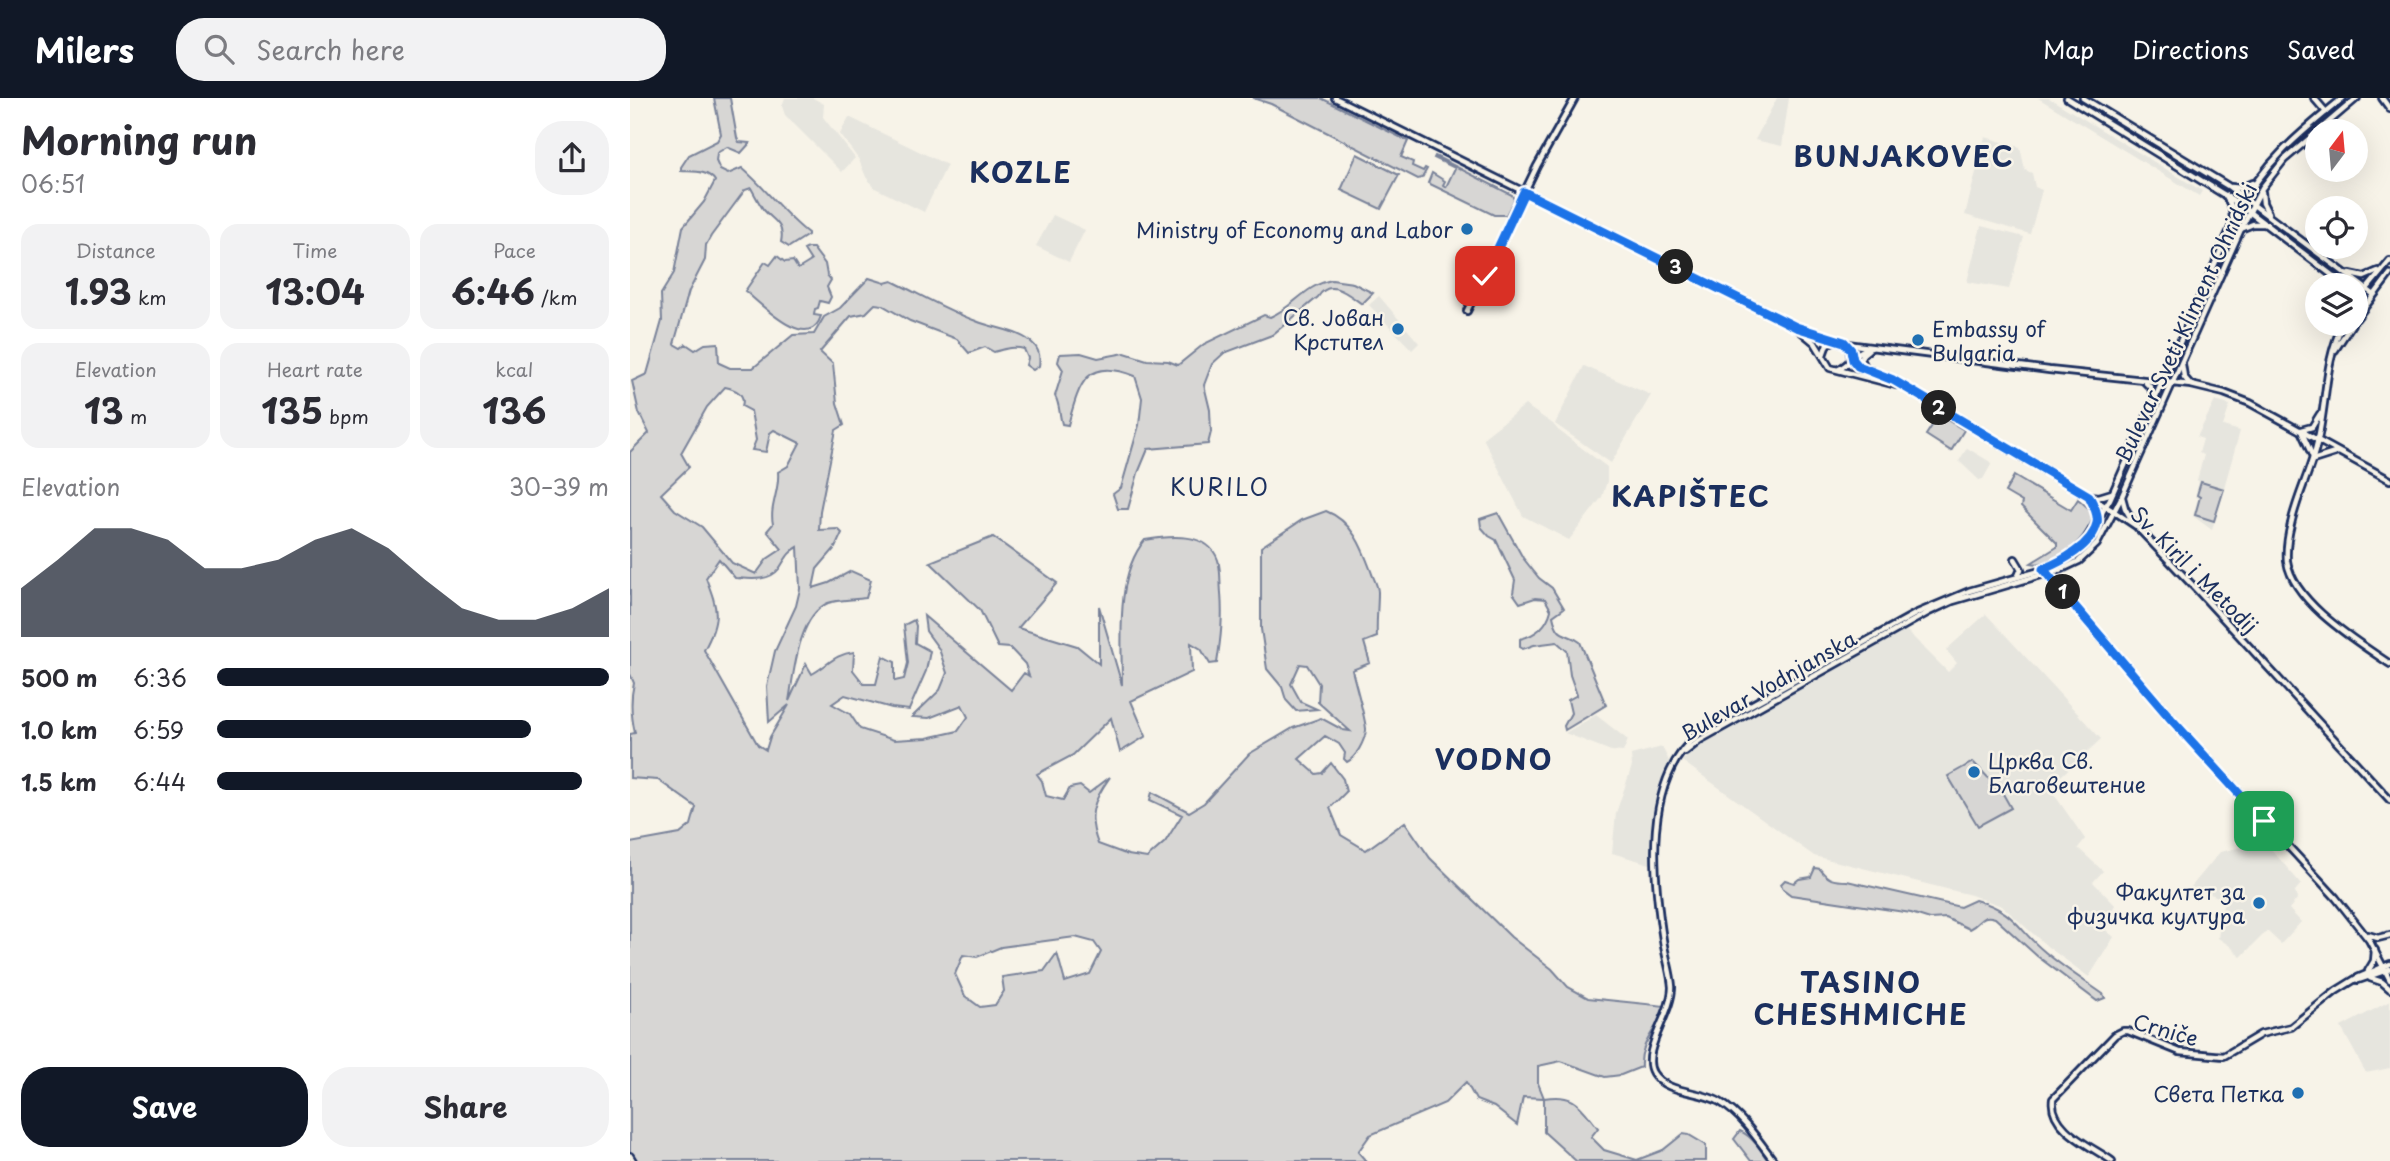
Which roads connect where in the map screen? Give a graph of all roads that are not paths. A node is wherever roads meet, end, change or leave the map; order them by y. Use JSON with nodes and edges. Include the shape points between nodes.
{"nodes":[{"id":1,"x":1335,"y":98,"type":"edge"},
{"id":2,"x":1575,"y":98,"type":"edge"},
{"id":3,"x":2067,"y":98,"type":"edge"},
{"id":4,"x":2083,"y":98,"type":"edge"},
{"id":5,"x":2314,"y":98,"type":"edge"},
{"id":6,"x":2343,"y":98,"type":"edge"},
{"id":7,"x":2357,"y":98,"type":"edge"},
{"id":8,"x":2379,"y":98,"type":"edge"},
{"id":9,"x":2390,"y":109,"type":"edge"},
{"id":10,"x":2326,"y":112,"type":"junction"},
{"id":11,"x":2256,"y":180,"type":"junction"},
{"id":12,"x":2228,"y":186,"type":"junction"},
{"id":13,"x":2262,"y":188,"type":"junction"},
{"id":14,"x":1524,"y":192,"type":"junction"},
{"id":15,"x":2225,"y":195,"type":"junction"},
{"id":16,"x":2246,"y":198,"type":"junction"},
{"id":17,"x":2254,"y":204,"type":"junction"},
{"id":18,"x":2242,"y":205,"type":"junction"},
{"id":19,"x":2250,"y":211,"type":"junction"},
{"id":20,"x":2271,"y":216,"type":"junction"},
{"id":21,"x":2267,"y":224,"type":"junction"},
{"id":22,"x":2232,"y":225,"type":"junction"},
{"id":23,"x":2241,"y":229,"type":"junction"},
{"id":24,"x":2390,"y":261,"type":"edge"},
{"id":25,"x":2382,"y":269,"type":"junction"},
{"id":26,"x":2340,"y":270,"type":"junction"},
{"id":27,"x":2330,"y":273,"type":"edge"},
{"id":28,"x":2344,"y":273,"type":"edge"},
{"id":29,"x":2390,"y":274,"type":"edge"},
{"id":30,"x":2368,"y":285,"type":"edge"},
{"id":31,"x":2368,"y":291,"type":"edge"},
{"id":32,"x":2373,"y":295,"type":"junction"},
{"id":33,"x":2368,"y":301,"type":"edge"},
{"id":34,"x":1467,"y":311,"type":"dead end"},
{"id":35,"x":1796,"y":327,"type":"junction"},
{"id":36,"x":2337,"y":336,"type":"edge"},
{"id":37,"x":2344,"y":336,"type":"edge"},
{"id":38,"x":1834,"y":341,"type":"junction"},
{"id":39,"x":1847,"y":344,"type":"junction"},
{"id":40,"x":1873,"y":348,"type":"junction"},
{"id":41,"x":2333,"y":354,"type":"junction"},
{"id":42,"x":1823,"y":356,"type":"junction"},
{"id":43,"x":1852,"y":358,"type":"junction"},
{"id":44,"x":2182,"y":363,"type":"junction"},
{"id":45,"x":1835,"y":369,"type":"junction"},
{"id":46,"x":1867,"y":370,"type":"junction"},
{"id":47,"x":2141,"y":380,"type":"junction"},
{"id":48,"x":2162,"y":382,"type":"junction"},
{"id":49,"x":2173,"y":383,"type":"junction"},
{"id":50,"x":2191,"y":385,"type":"junction"},
{"id":51,"x":1902,"y":387,"type":"junction"},
{"id":52,"x":2154,"y":399,"type":"junction"},
{"id":53,"x":2321,"y":414,"type":"junction"},
{"id":54,"x":2299,"y":430,"type":"junction"},
{"id":55,"x":2318,"y":441,"type":"junction"},
{"id":56,"x":2339,"y":452,"type":"junction"},
{"id":57,"x":2312,"y":459,"type":"junction"},
{"id":58,"x":2390,"y":480,"type":"edge"},
{"id":59,"x":2113,"y":493,"type":"junction"},
{"id":60,"x":2089,"y":496,"type":"junction"},
{"id":61,"x":2122,"y":496,"type":"junction"},
{"id":62,"x":2106,"y":507,"type":"junction"},
{"id":63,"x":2115,"y":512,"type":"junction"},
{"id":64,"x":2097,"y":523,"type":"junction"},
{"id":65,"x":2136,"y":526,"type":"junction"},
{"id":66,"x":2015,"y":559,"type":"dead end"},
{"id":67,"x":2045,"y":571,"type":"junction"},
{"id":68,"x":2018,"y":577,"type":"junction"},
{"id":69,"x":2390,"y":664,"type":"edge"},
{"id":70,"x":1681,"y":754,"type":"junction"},
{"id":71,"x":2390,"y":800,"type":"edge"},
{"id":72,"x":2364,"y":933,"type":"junction"},
{"id":73,"x":2390,"y":935,"type":"edge"},
{"id":74,"x":2375,"y":949,"type":"junction"},
{"id":75,"x":2388,"y":968,"type":"edge"},
{"id":76,"x":2366,"y":976,"type":"junction"},
{"id":77,"x":2390,"y":980,"type":"edge"},
{"id":78,"x":2390,"y":989,"type":"edge"},
{"id":79,"x":630,"y":1156,"type":"edge"},
{"id":80,"x":633,"y":1161,"type":"edge"},
{"id":81,"x":1774,"y":1161,"type":"edge"},
{"id":82,"x":2112,"y":1161,"type":"edge"}],
"edges":[{"from":1,"to":14,"type":"street"},
{"from":2,"to":14,"type":"street"},
{"from":3,"to":15,"type":"street"},
{"from":4,"to":12,"type":"street"},
{"from":5,"to":10,"type":"street"},
{"from":6,"to":10,"type":"street","name":"Bulevar Sveti Kliment Ohridski"},
{"from":7,"to":13,"type":"street","name":"Bulevar Sveti Kliment Ohridski","via":[[2293,151]]},
{"from":8,"to":9,"type":"street"},
{"from":10,"to":11,"type":"street","name":"Bulevar Sveti Kliment Ohridski","via":[[2284,147]]},
{"from":11,"to":12,"type":"street","via":[[2243,188]]},
{"from":11,"to":16,"type":"street","name":"Bulevar Sveti Kliment Ohridski"},
{"from":12,"to":16,"type":"street"},
{"from":13,"to":17,"type":"street","name":"Bulevar Sveti Kliment Ohridski"},
{"from":13,"to":20,"type":"street","via":[[2263,203]]},
{"from":14,"to":34,"type":"street"},
{"from":14,"to":35,"type":"street"},
{"from":15,"to":18,"type":"street"},
{"from":15,"to":22,"type":"street","via":[[2232,207]]},
{"from":16,"to":17,"type":"street"},
{"from":16,"to":18,"type":"street","name":"Bulevar Sveti Kliment Ohridski"},
{"from":17,"to":19,"type":"street","name":"Bulevar Sveti Kliment Ohridski"},
{"from":17,"to":20,"type":"street"},
{"from":18,"to":19,"type":"street"},
{"from":18,"to":22,"type":"street","name":"Bulevar Sveti Kliment Ohridski"},
{"from":19,"to":21,"type":"street"},
{"from":19,"to":23,"type":"street","name":"Bulevar Sveti Kliment Ohridski"},
{"from":20,"to":26,"type":"street"},
{"from":21,"to":23,"type":"street"},
{"from":21,"to":27,"type":"street"},
{"from":22,"to":48,"type":"street","name":"Bulevar Sveti Kliment Ohridski"},
{"from":23,"to":44,"type":"street","name":"Bulevar Sveti Kliment Ohridski"},
{"from":24,"to":25,"type":"street"},
{"from":25,"to":26,"type":"street","via":[[2364,277]]},
{"from":25,"to":30,"type":"street"},
{"from":26,"to":28,"type":"street"},
{"from":29,"to":32,"type":"street"},
{"from":31,"to":32,"type":"street"},
{"from":32,"to":33,"type":"street"},
{"from":35,"to":38,"type":"street"},
{"from":35,"to":42,"type":"street"},
{"from":36,"to":41,"type":"street"},
{"from":37,"to":41,"type":"street"},
{"from":38,"to":39,"type":"street"},
{"from":38,"to":42,"type":"street","via":[[1824,348]]},
{"from":39,"to":40,"type":"street"},
{"from":39,"to":43,"type":"street"},
{"from":40,"to":43,"type":"street"},
{"from":40,"to":46,"type":"street","via":[[1863,354]]},
{"from":40,"to":47,"type":"street"},
{"from":41,"to":53,"type":"street"},
{"from":42,"to":45,"type":"street","via":[[1826,365]]},
{"from":43,"to":45,"type":"street","via":[[1847,366]]},
{"from":43,"to":46,"type":"street","name":"Sv. Kiril i Metodij"},
{"from":44,"to":49,"type":"street","name":"Bulevar Sveti Kliment Ohridski"},
{"from":44,"to":50,"type":"street"},
{"from":45,"to":51,"type":"street","name":"Sv. Kiril i Metodij"},
{"from":46,"to":51,"type":"street","name":"Sv. Kiril i Metodij"},
{"from":47,"to":48,"type":"street"},
{"from":47,"to":52,"type":"street","via":[[2151,388]]},
{"from":48,"to":49,"type":"street"},
{"from":48,"to":52,"type":"street","name":"Bulevar Sveti Kliment Ohridski"},
{"from":49,"to":50,"type":"street"},
{"from":49,"to":61,"type":"street","name":"Bulevar Sveti Kliment Ohridski"},
{"from":50,"to":54,"type":"street","via":[[2237,397]]},
{"from":51,"to":60,"type":"street","name":"Sv. Kiril i Metodij"},
{"from":52,"to":59,"type":"street","name":"Bulevar Sveti Kliment Ohridski"},
{"from":53,"to":54,"type":"street","via":[[2312,427]]},
{"from":53,"to":55,"type":"street"},
{"from":54,"to":55,"type":"street"},
{"from":54,"to":57,"type":"street"},
{"from":55,"to":56,"type":"street"},
{"from":55,"to":57,"type":"street"},
{"from":56,"to":57,"type":"street"},
{"from":56,"to":58,"type":"street"},
{"from":57,"to":69,"type":"street","via":[[2291,522],[2287,563],[2295,581],[2328,621]]},
{"from":59,"to":60,"type":"street"},
{"from":59,"to":62,"type":"street","name":"Bulevar Sveti Kliment Ohridski"},
{"from":60,"to":62,"type":"street","name":"Sv. Kiril i Metodij"},
{"from":60,"to":64,"type":"street"},
{"from":61,"to":63,"type":"street","name":"Bulevar Sveti Kliment Ohridski"},
{"from":61,"to":65,"type":"street"},
{"from":62,"to":63,"type":"street","name":"Sv. Kiril i Metodij"},
{"from":62,"to":64,"type":"street","name":"Bulevar Vodnjanska"},
{"from":63,"to":65,"type":"street","name":"Sv. Kiril i Metodij"},
{"from":63,"to":67,"type":"street","name":"Bulevar Vodnjanska","via":[[2087,555],[2070,566]]},
{"from":64,"to":67,"type":"street","name":"Bulevar Vodnjanska","via":[[2081,548]]},
{"from":65,"to":71,"type":"street","name":"Sv. Kiril i Metodij"},
{"from":66,"to":68,"type":"street","via":[[2021,569]]},
{"from":67,"to":68,"type":"street","name":"Bulevar Vodnjanska"},
{"from":67,"to":70,"type":"street","name":"Bulevar Vodnjanska","via":[[1929,612]]},
{"from":67,"to":72,"type":"street"},
{"from":68,"to":70,"type":"street","name":"Bulevar Vodnjanska","via":[[1954,596],[1917,613],[1700,733]]},
{"from":70,"to":81,"type":"street","via":[[1664,790],[1654,836],[1660,916],[1672,985],[1667,1013],[1650,1051],[1650,1066],[1670,1087],[1728,1107]]},
{"from":72,"to":73,"type":"street"},
{"from":72,"to":74,"type":"street"},
{"from":74,"to":75,"type":"street"},
{"from":74,"to":76,"type":"street"},
{"from":75,"to":76,"type":"street"},
{"from":75,"to":77,"type":"street"},
{"from":76,"to":78,"type":"street"},
{"from":76,"to":82,"type":"street","name":"Crniče","via":[[2336,991],[2291,1027],[2261,1034],[2221,1057],[2180,1052],[2123,1031],[2053,1099],[2058,1122]]},
{"from":79,"to":80,"type":"main road"}]}
